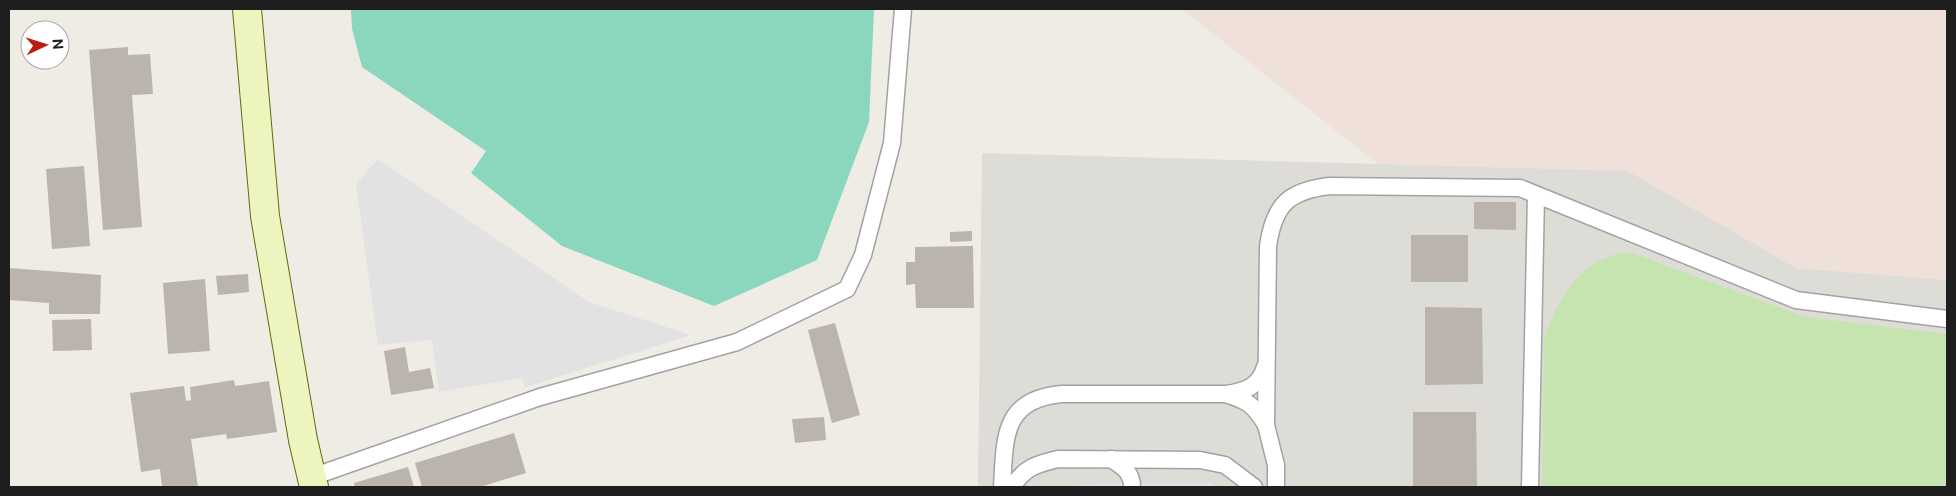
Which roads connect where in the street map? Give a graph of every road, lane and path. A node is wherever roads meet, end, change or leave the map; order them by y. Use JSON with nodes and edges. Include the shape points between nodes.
{"nodes":[{"id":1,"x":247,"y":9,"type":"edge"},
{"id":2,"x":903,"y":9,"type":"edge"},
{"id":3,"x":1536,"y":195,"type":"junction"},
{"id":4,"x":1947,"y":319,"type":"edge"},
{"id":5,"x":1266,"y":361,"type":"junction"},
{"id":6,"x":1225,"y":394,"type":"junction"},
{"id":7,"x":1266,"y":425,"type":"junction"},
{"id":8,"x":1111,"y":459,"type":"junction"},
{"id":9,"x":313,"y":482,"type":"edge"},
{"id":10,"x":1002,"y":487,"type":"edge"},
{"id":11,"x":1012,"y":487,"type":"edge"},
{"id":12,"x":1132,"y":487,"type":"edge"},
{"id":13,"x":1254,"y":487,"type":"edge"},
{"id":14,"x":1276,"y":487,"type":"edge"},
{"id":15,"x":1530,"y":487,"type":"edge"}],
"edges":[{"from":1,"to":9,"type":"street","via":[[265,216]]},
{"from":2,"to":9,"type":"lane","via":[[892,143],[863,255],[847,288],[737,342],[540,396]]},
{"from":3,"to":4,"type":"lane","via":[[1796,300]]},
{"from":3,"to":5,"type":"lane","via":[[1520,188],[1329,186],[1309,188],[1293,196],[1283,206],[1271,229]]},
{"from":3,"to":15,"type":"lane"},
{"from":5,"to":6,"type":"lane","via":[[1260,380],[1254,386]]},
{"from":5,"to":7,"type":"lane"},
{"from":6,"to":7,"type":"lane","via":[[1242,399],[1257,409]]},
{"from":6,"to":10,"type":"lane","via":[[1062,394],[1045,395],[1030,401],[1017,413],[1007,430]]},
{"from":7,"to":14,"type":"lane","via":[[1276,465]]},
{"from":8,"to":11,"type":"lane","via":[[1058,459],[1038,464],[1020,475]]},
{"from":8,"to":12,"type":"lane","via":[[1130,474]]},
{"from":8,"to":13,"type":"lane","via":[[1200,460],[1225,465]]}]}
